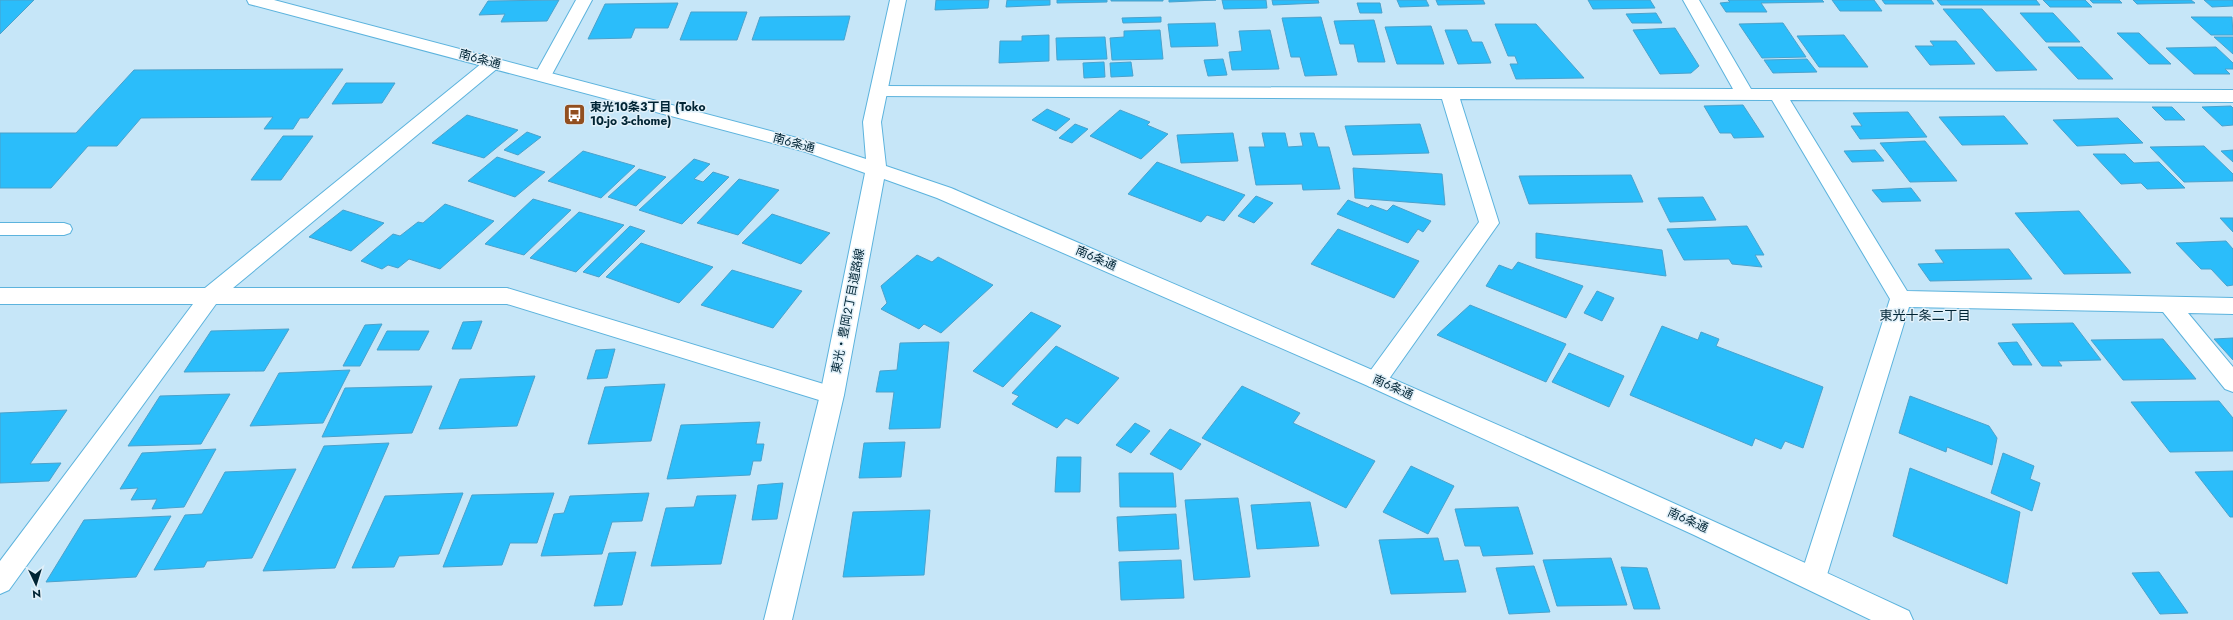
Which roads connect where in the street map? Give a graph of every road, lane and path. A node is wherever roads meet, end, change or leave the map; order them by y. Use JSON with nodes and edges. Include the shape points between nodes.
{"nodes":[{"id":1,"x":584,"y":0,"type":"edge"},
{"id":2,"x":898,"y":0,"type":"edge"},
{"id":3,"x":1691,"y":0,"type":"edge"},
{"id":4,"x":268,"y":1,"type":"edge"},
{"id":5,"x":493,"y":63,"type":"junction"},
{"id":6,"x":544,"y":76,"type":"junction"},
{"id":7,"x":880,"y":91,"type":"junction"},
{"id":8,"x":1449,"y":92,"type":"junction"},
{"id":9,"x":1746,"y":95,"type":"junction"},
{"id":10,"x":1778,"y":95,"type":"junction"},
{"id":11,"x":2233,"y":96,"type":"edge"},
{"id":12,"x":876,"y":168,"type":"junction"},
{"id":13,"x":0,"y":229,"type":"edge"},
{"id":14,"x":64,"y":229,"type":"dead end"},
{"id":15,"x":211,"y":295,"type":"junction"},
{"id":16,"x":0,"y":296,"type":"edge"},
{"id":17,"x":1901,"y":299,"type":"junction"},
{"id":18,"x":2169,"y":305,"type":"junction"},
{"id":19,"x":2233,"y":306,"type":"edge"},
{"id":20,"x":1376,"y":380,"type":"junction"},
{"id":21,"x":2233,"y":383,"type":"edge"},
{"id":22,"x":832,"y":395,"type":"junction"},
{"id":23,"x":1813,"y":578,"type":"junction"},
{"id":24,"x":0,"y":582,"type":"edge"},
{"id":25,"x":778,"y":620,"type":"edge"},
{"id":26,"x":1899,"y":620,"type":"edge"}],
"edges":[{"from":1,"to":6,"type":"street"},
{"from":2,"to":7,"type":"street","name":"東光・豊岡2丁目道路線"},
{"from":3,"to":9,"type":"street"},
{"from":4,"to":5,"type":"street","name":"南6条通"},
{"from":5,"to":6,"type":"street","name":"南6条通"},
{"from":5,"to":15,"type":"street"},
{"from":6,"to":12,"type":"street","name":"南6条通","via":[[813,148]]},
{"from":7,"to":8,"type":"street"},
{"from":7,"to":12,"type":"street","name":"東光・豊岡2丁目道路線","via":[[872,122]]},
{"from":8,"to":9,"type":"street"},
{"from":8,"to":20,"type":"street","via":[[1489,223]]},
{"from":9,"to":10,"type":"street"},
{"from":10,"to":11,"type":"street"},
{"from":10,"to":17,"type":"street"},
{"from":12,"to":20,"type":"street","name":"南6条通","via":[[944,192]]},
{"from":12,"to":22,"type":"street","name":"東光・豊岡2丁目道路線"},
{"from":13,"to":14,"type":"lane"},
{"from":15,"to":16,"type":"street"},
{"from":15,"to":22,"type":"street","via":[[507,296]]},
{"from":15,"to":24,"type":"street"},
{"from":17,"to":18,"type":"street"},
{"from":17,"to":23,"type":"street"},
{"from":18,"to":19,"type":"street"},
{"from":18,"to":21,"type":"street"},
{"from":20,"to":23,"type":"street","name":"南6条通"},
{"from":22,"to":25,"type":"street","name":"東光・豊岡2丁目道路線"},
{"from":23,"to":26,"type":"street","name":"南6条通"}]}
